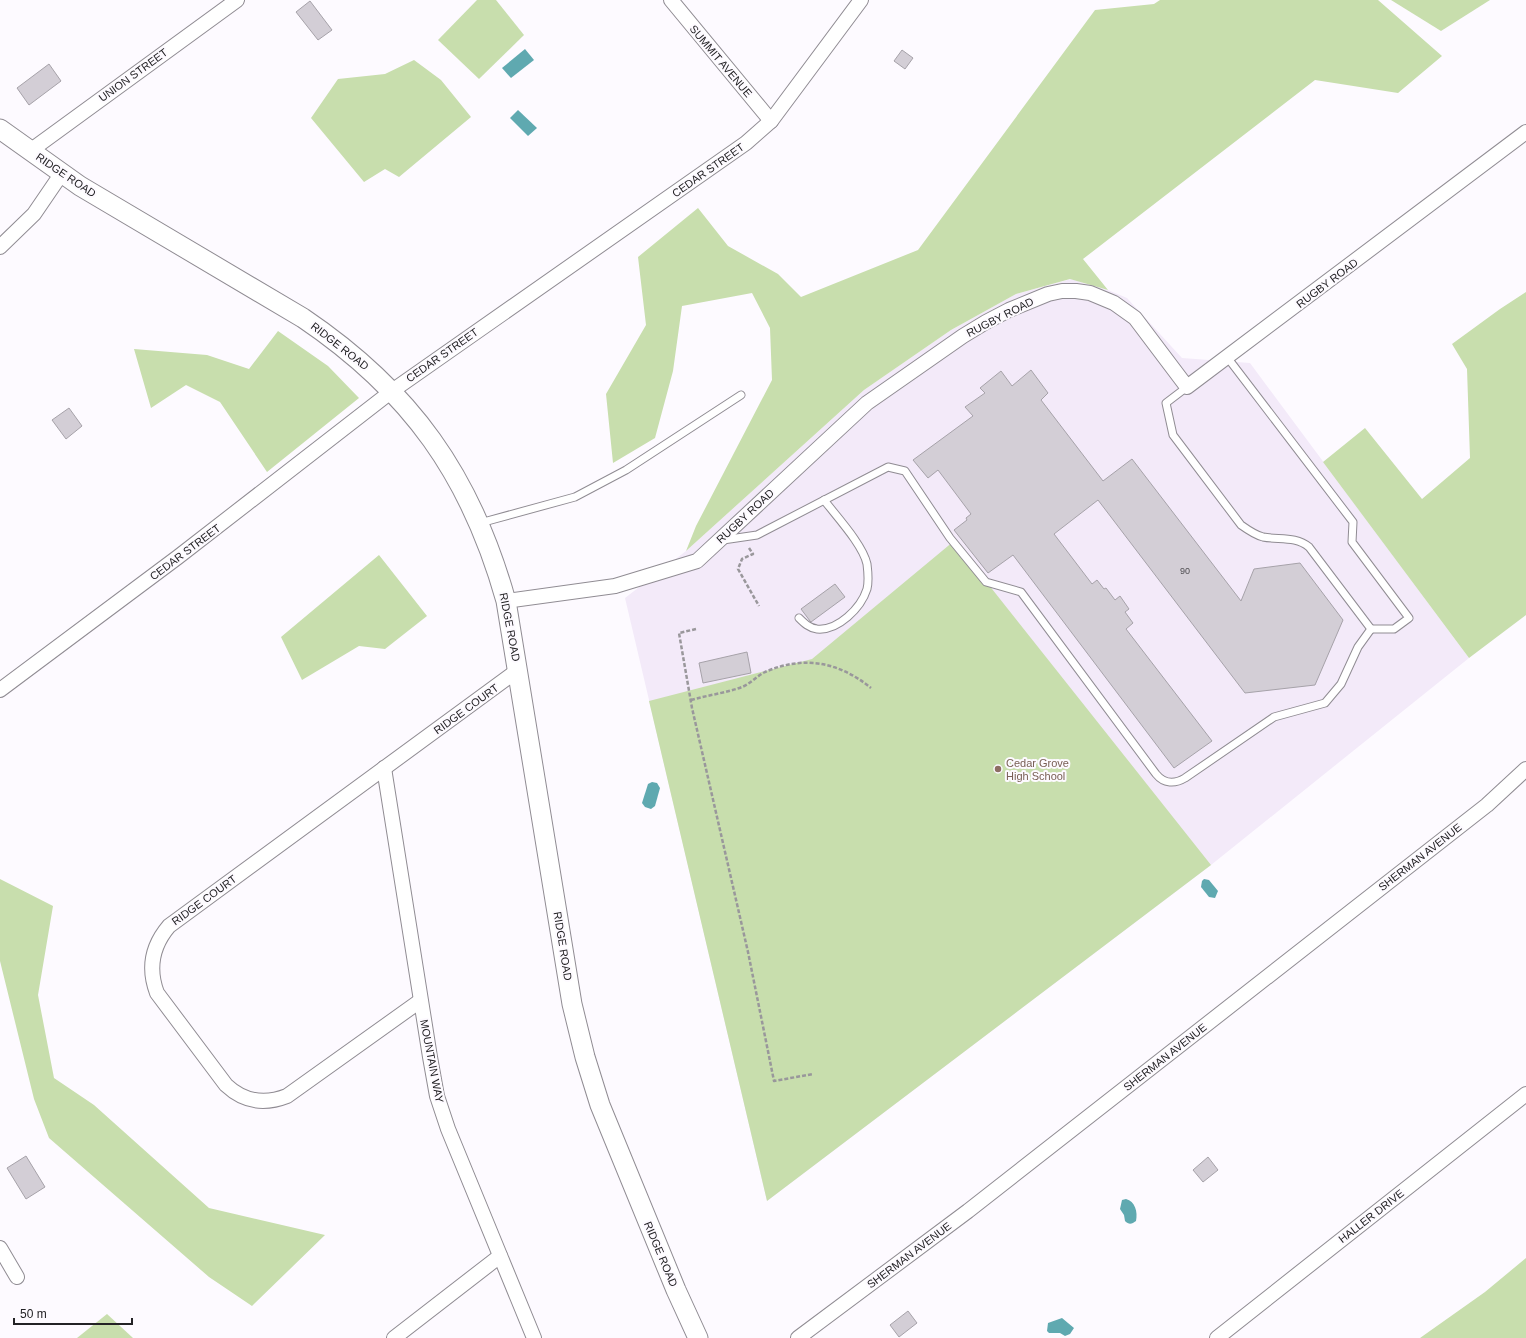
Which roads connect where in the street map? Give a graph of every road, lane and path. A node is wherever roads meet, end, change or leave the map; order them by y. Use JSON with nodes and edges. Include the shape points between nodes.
{"nodes":[{"id":1,"x":237,"y":0,"type":"edge"},
{"id":2,"x":671,"y":0,"type":"edge"},
{"id":3,"x":861,"y":0,"type":"edge"},
{"id":4,"x":771,"y":121,"type":"junction"},
{"id":5,"x":0,"y":129,"type":"edge"},
{"id":6,"x":1526,"y":132,"type":"edge"},
{"id":7,"x":30,"y":151,"type":"junction"},
{"id":8,"x":62,"y":174,"type":"junction"},
{"id":9,"x":0,"y":247,"type":"edge"},
{"id":10,"x":1227,"y":358,"type":"junction"},
{"id":11,"x":1187,"y":387,"type":"junction"},
{"id":12,"x":392,"y":391,"type":"junction"},
{"id":13,"x":741,"y":395,"type":"dead end"},
{"id":14,"x":824,"y":500,"type":"junction"},
{"id":15,"x":480,"y":523,"type":"junction"},
{"id":16,"x":719,"y":540,"type":"junction"},
{"id":17,"x":750,"y":549,"type":"dead end"},
{"id":18,"x":506,"y":601,"type":"junction"},
{"id":19,"x":759,"y":606,"type":"dead end"},
{"id":20,"x":799,"y":618,"type":"dead end"},
{"id":21,"x":696,"y":629,"type":"dead end"},
{"id":22,"x":1371,"y":629,"type":"junction"},
{"id":23,"x":518,"y":670,"type":"junction"},
{"id":24,"x":871,"y":688,"type":"dead end"},
{"id":25,"x":0,"y":690,"type":"edge"},
{"id":26,"x":691,"y":700,"type":"junction"},
{"id":27,"x":384,"y":768,"type":"junction"},
{"id":28,"x":1526,"y":768,"type":"edge"},
{"id":29,"x":420,"y":1001,"type":"junction"},
{"id":30,"x":813,"y":1074,"type":"dead end"},
{"id":31,"x":1526,"y":1094,"type":"edge"},
{"id":32,"x":0,"y":1248,"type":"edge"},
{"id":33,"x":500,"y":1256,"type":"junction"},
{"id":34,"x":17,"y":1277,"type":"dead end"},
{"id":35,"x":394,"y":1338,"type":"edge"},
{"id":36,"x":534,"y":1338,"type":"edge"},
{"id":37,"x":698,"y":1338,"type":"edge"},
{"id":38,"x":798,"y":1338,"type":"edge"},
{"id":39,"x":1217,"y":1338,"type":"edge"}],
"edges":[{"from":1,"to":7,"type":"street","name":"UNION STREET"},
{"from":2,"to":4,"type":"street","name":"SUMMIT AVENUE"},
{"from":3,"to":4,"type":"street","name":"CEDAR STREET"},
{"from":4,"to":12,"type":"street","name":"CEDAR STREET","via":[[746,143]]},
{"from":5,"to":7,"type":"main road","name":"RIDGE ROAD"},
{"from":6,"to":10,"type":"street","name":"RUGBY ROAD"},
{"from":7,"to":8,"type":"main road","name":"RIDGE ROAD"},
{"from":8,"to":9,"type":"street","via":[[34,214]]},
{"from":8,"to":12,"type":"main road","name":"RIDGE ROAD","via":[[303,318],[350,352]]},
{"from":10,"to":11,"type":"street","name":"RUGBY ROAD"},
{"from":10,"to":22,"type":"lane","via":[[1353,522],[1352,542],[1409,618],[1394,629]]},
{"from":11,"to":16,"type":"street","name":"RUGBY ROAD","via":[[1135,318],[1114,302],[1076,291],[1048,294],[986,322],[868,403]]},
{"from":11,"to":22,"type":"lane","via":[[1166,402],[1173,435],[1236,520],[1263,537],[1297,540],[1309,547]]},
{"from":12,"to":15,"type":"main road","name":"RIDGE ROAD","via":[[441,453]]},
{"from":12,"to":25,"type":"street","name":"CEDAR STREET","via":[[178,557]]},
{"from":13,"to":15,"type":"lane","via":[[626,470],[575,497]]},
{"from":14,"to":16,"type":"lane","via":[[757,535]]},
{"from":14,"to":20,"type":"lane","via":[[864,553],[868,575],[867,589],[852,612],[828,628],[816,629],[806,626]]},
{"from":14,"to":22,"type":"lane","via":[[888,467],[905,471],[950,538],[986,582],[1021,592],[1156,774],[1168,782],[1174,783],[1185,778],[1274,717],[1325,703],[1341,684],[1358,647]]},
{"from":15,"to":18,"type":"main road","name":"RIDGE ROAD"},
{"from":16,"to":18,"type":"street","name":"RUGBY ROAD","via":[[697,561],[615,586]]},
{"from":17,"to":19,"type":"path","via":[[754,554],[742,559],[738,569]]},
{"from":18,"to":23,"type":"main road","name":"RIDGE ROAD"},
{"from":21,"to":26,"type":"path","via":[[679,633]]},
{"from":23,"to":27,"type":"street","name":"RIDGE COURT"},
{"from":23,"to":37,"type":"main road","name":"RIDGE ROAD","via":[[572,1004],[585,1056],[600,1105]]},
{"from":24,"to":26,"type":"path","via":[[859,678],[831,665],[803,662],[776,667],[743,686]]},
{"from":26,"to":30,"type":"path","via":[[748,952],[774,1081]]},
{"from":27,"to":29,"type":"street","name":"MOUNTAIN WAY"},
{"from":27,"to":29,"type":"street","name":"RIDGE COURT","via":[[169,926],[158,940],[152,958],[152,976],[157,993],[226,1085],[240,1096],[258,1101],[287,1096]]},
{"from":28,"to":38,"type":"street","name":"SHERMAN AVENUE","via":[[1487,805],[981,1201]]},
{"from":29,"to":33,"type":"street","name":"MOUNTAIN WAY","via":[[437,1096]]},
{"from":31,"to":39,"type":"street","name":"HALLER DRIVE"},
{"from":32,"to":34,"type":"street"},
{"from":33,"to":35,"type":"street"},
{"from":33,"to":36,"type":"street","name":"MOUNTAIN WAY"}]}
